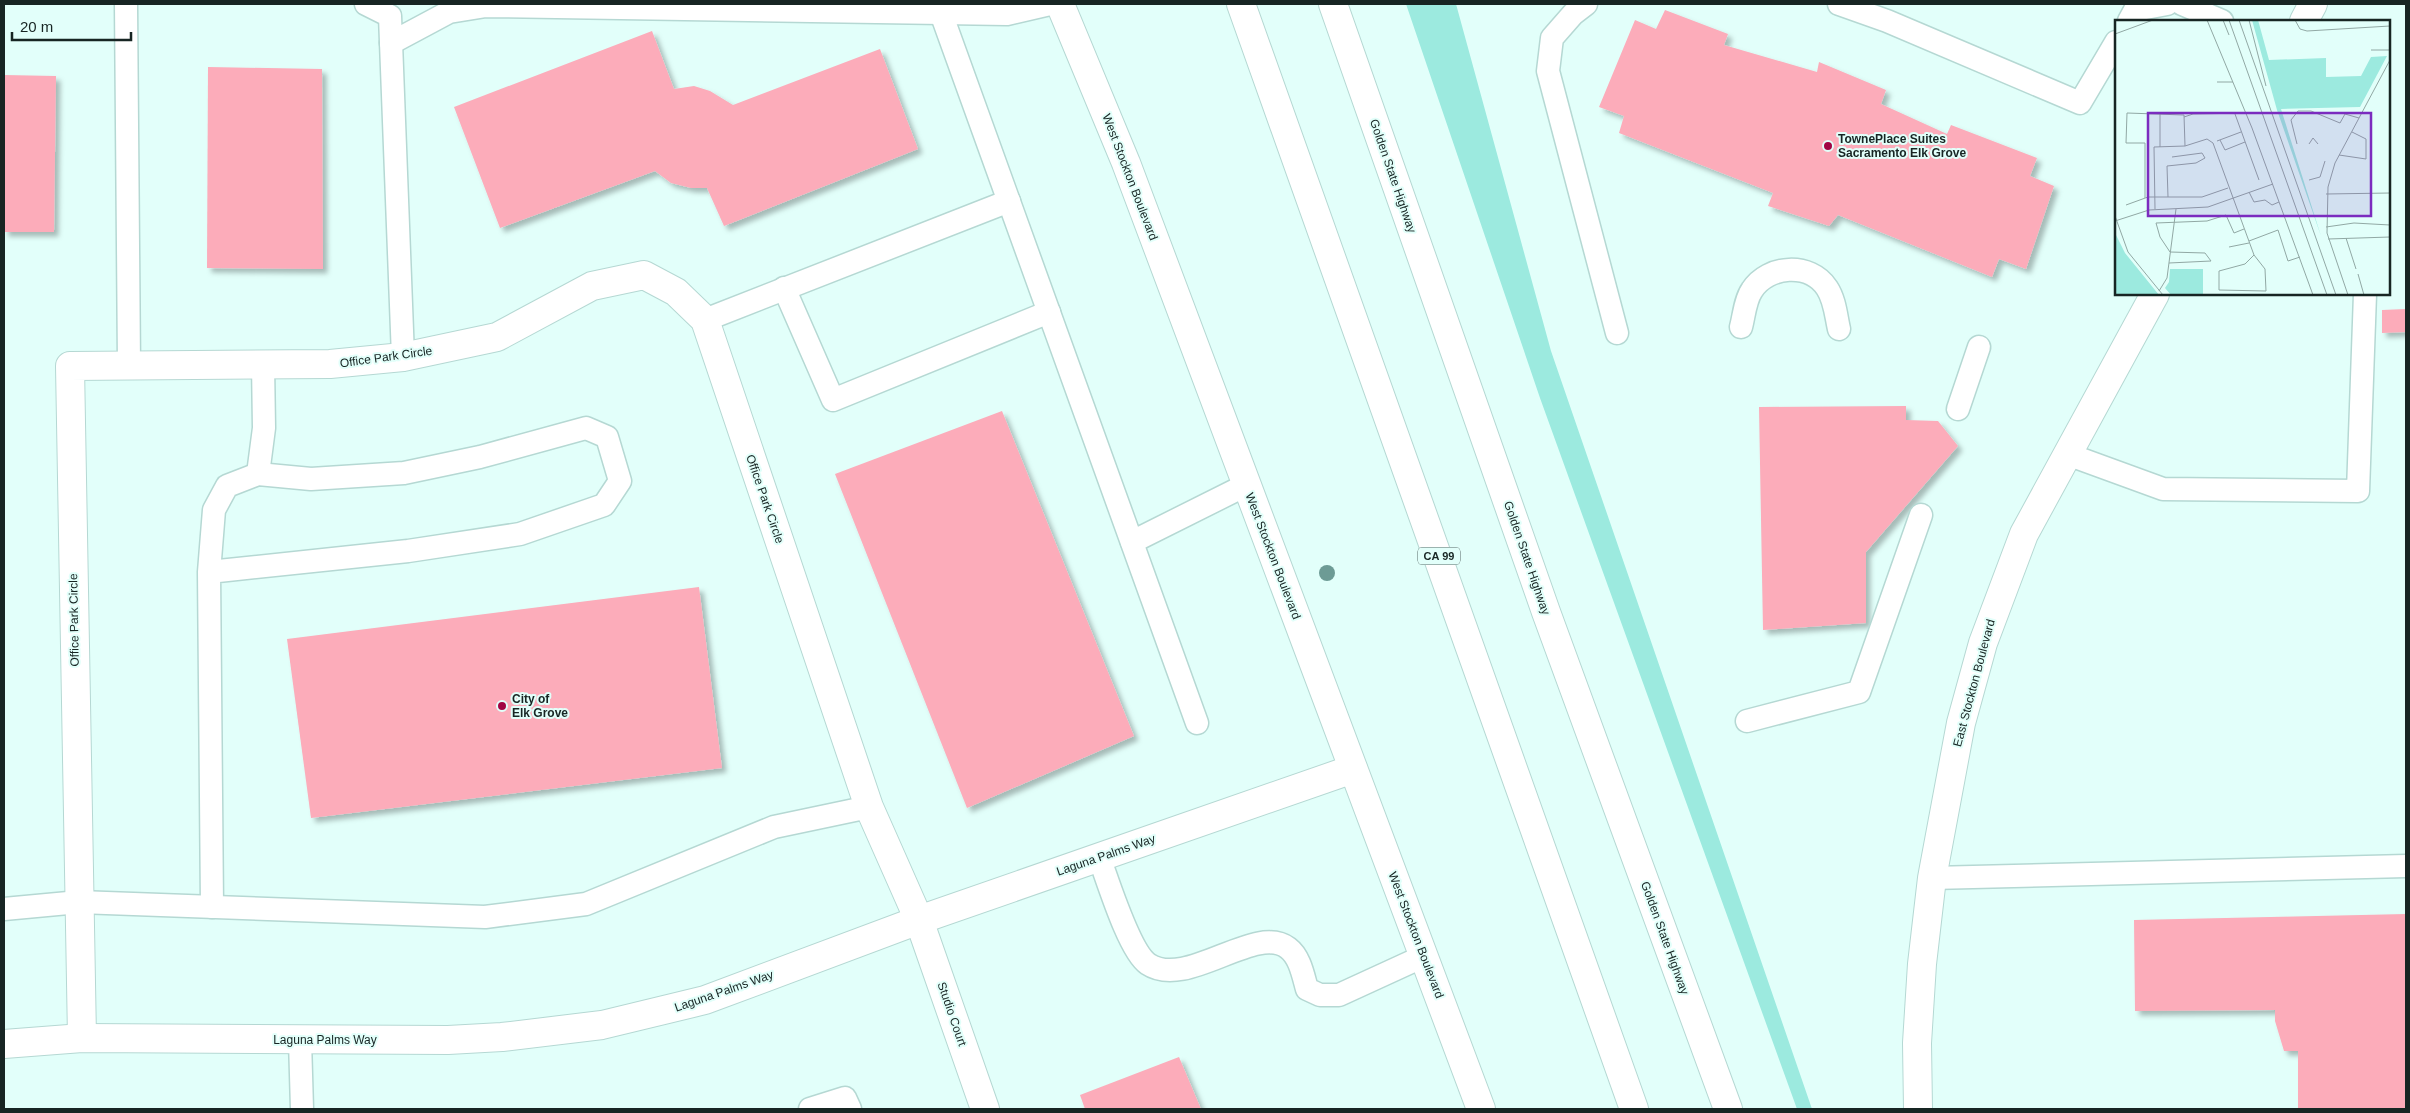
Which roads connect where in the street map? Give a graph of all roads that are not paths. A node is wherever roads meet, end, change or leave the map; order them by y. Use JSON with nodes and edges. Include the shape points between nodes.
{"nodes":[{"id":1,"x":126,"y":4,"type":"edge"},
{"id":2,"x":366,"y":4,"type":"edge"},
{"id":3,"x":1050,"y":4,"type":"edge"},
{"id":4,"x":1060,"y":4,"type":"edge"},
{"id":5,"x":1241,"y":4,"type":"edge"},
{"id":6,"x":1333,"y":4,"type":"edge"},
{"id":7,"x":1343,"y":4,"type":"edge"},
{"id":8,"x":1586,"y":4,"type":"edge"},
{"id":9,"x":1839,"y":4,"type":"edge"},
{"id":10,"x":2167,"y":4,"type":"edge"},
{"id":11,"x":2182,"y":4,"type":"edge"},
{"id":12,"x":2313,"y":4,"type":"edge"},
{"id":13,"x":941,"y":13,"type":"junction"},
{"id":14,"x":2130,"y":20,"type":"edge"},
{"id":15,"x":2220,"y":20,"type":"edge"},
{"id":16,"x":2305,"y":20,"type":"edge"},
{"id":17,"x":1345,"y":38,"type":"junction"},
{"id":18,"x":391,"y":43,"type":"junction"},
{"id":19,"x":2115,"y":44,"type":"edge"},
{"id":20,"x":1009,"y":200,"type":"junction"},
{"id":21,"x":784,"y":288,"type":"junction"},
{"id":22,"x":2154,"y":295,"type":"edge"},
{"id":23,"x":2364,"y":295,"type":"edge"},
{"id":24,"x":1049,"y":312,"type":"junction"},
{"id":25,"x":705,"y":320,"type":"junction"},
{"id":26,"x":1741,"y":328,"type":"dead end"},
{"id":27,"x":1839,"y":330,"type":"dead end"},
{"id":28,"x":1617,"y":333,"type":"dead end"},
{"id":29,"x":1980,"y":347,"type":"dead end"},
{"id":30,"x":403,"y":356,"type":"junction"},
{"id":31,"x":262,"y":364,"type":"junction"},
{"id":32,"x":129,"y":366,"type":"junction"},
{"id":33,"x":1958,"y":409,"type":"dead end"},
{"id":34,"x":2067,"y":454,"type":"junction"},
{"id":35,"x":258,"y":474,"type":"junction"},
{"id":36,"x":1246,"y":485,"type":"junction"},
{"id":37,"x":1921,"y":514,"type":"dead end"},
{"id":38,"x":1132,"y":542,"type":"junction"},
{"id":39,"x":209,"y":572,"type":"junction"},
{"id":40,"x":1747,"y":721,"type":"dead end"},
{"id":41,"x":1198,"y":723,"type":"dead end"},
{"id":42,"x":1353,"y":769,"type":"junction"},
{"id":43,"x":869,"y":807,"type":"junction"},
{"id":44,"x":1099,"y":857,"type":"junction"},
{"id":45,"x":2406,"y":866,"type":"edge"},
{"id":46,"x":1932,"y":878,"type":"junction"},
{"id":47,"x":79,"y":902,"type":"junction"},
{"id":48,"x":212,"y":907,"type":"junction"},
{"id":49,"x":4,"y":909,"type":"edge"},
{"id":50,"x":919,"y":920,"type":"junction"},
{"id":51,"x":1424,"y":956,"type":"junction"},
{"id":52,"x":82,"y":1038,"type":"junction"},
{"id":53,"x":300,"y":1040,"type":"junction"},
{"id":54,"x":4,"y":1044,"type":"edge"},
{"id":55,"x":302,"y":1109,"type":"edge"},
{"id":56,"x":810,"y":1109,"type":"edge"},
{"id":57,"x":850,"y":1109,"type":"edge"},
{"id":58,"x":985,"y":1109,"type":"edge"},
{"id":59,"x":1481,"y":1109,"type":"edge"},
{"id":60,"x":1634,"y":1109,"type":"edge"},
{"id":61,"x":1728,"y":1109,"type":"edge"},
{"id":62,"x":1918,"y":1109,"type":"edge"}],
"edges":[{"from":1,"to":32,"type":"lane"},
{"from":2,"to":18,"type":"lane","via":[[390,16]]},
{"from":3,"to":13,"type":"lane","via":[[1007,14]]},
{"from":4,"to":36,"type":"main road","name":"West Stockton Boulevard","via":[[1126,163]]},
{"from":5,"to":60,"type":"main road","number":"CA 99"},
{"from":6,"to":17,"type":"main road","name":"Golden State Highway"},
{"from":7,"to":17,"type":"main road"},
{"from":8,"to":28,"type":"lane","via":[[1552,38],[1548,71]]},
{"from":9,"to":19,"type":"lane","via":[[2080,103]]},
{"from":10,"to":14,"type":"lane","via":[[2136,10]]},
{"from":11,"to":15,"type":"lane"},
{"from":12,"to":16,"type":"main road"},
{"from":13,"to":18,"type":"lane","via":[[486,6],[449,12]]},
{"from":13,"to":20,"type":"lane"},
{"from":17,"to":61,"type":"main road","name":"Golden State Highway","via":[[1542,602]]},
{"from":18,"to":30,"type":"lane"},
{"from":20,"to":21,"type":"lane"},
{"from":20,"to":24,"type":"lane"},
{"from":21,"to":24,"type":"lane","via":[[834,400]]},
{"from":21,"to":25,"type":"lane"},
{"from":22,"to":34,"type":"main road","name":"East Stockton Boulevard"},
{"from":23,"to":34,"type":"lane","via":[[2358,491],[2163,489]]},
{"from":24,"to":38,"type":"lane"},
{"from":25,"to":30,"type":"main road","name":"Office Park Circle","via":[[676,292],[644,275],[592,286],[497,337]]},
{"from":25,"to":43,"type":"main road","name":"Office Park Circle"},
{"from":26,"to":27,"type":"lane","via":[[1751,291],[1765,275],[1787,270],[1815,275],[1827,288]]},
{"from":29,"to":33,"type":"lane"},
{"from":30,"to":31,"type":"main road","name":"Office Park Circle","via":[[330,364]]},
{"from":31,"to":32,"type":"main road","name":"Office Park Circle"},
{"from":31,"to":35,"type":"lane","via":[[264,428]]},
{"from":32,"to":47,"type":"main road","name":"Office Park Circle","via":[[70,366]]},
{"from":34,"to":46,"type":"main road","name":"East Stockton Boulevard","via":[[2024,534],[1983,643],[1961,723]]},
{"from":35,"to":39,"type":"lane","via":[[227,486],[214,510]]},
{"from":35,"to":39,"type":"lane","via":[[311,479],[404,473],[480,457],[586,428],[607,436],[620,482],[604,505],[520,534],[408,551]]},
{"from":36,"to":38,"type":"lane"},
{"from":36,"to":42,"type":"main road","name":"West Stockton Boulevard"},
{"from":37,"to":40,"type":"lane","via":[[1859,692]]},
{"from":38,"to":41,"type":"lane"},
{"from":39,"to":48,"type":"lane"},
{"from":42,"to":44,"type":"main road","name":"Laguna Palms Way"},
{"from":42,"to":51,"type":"main road","name":"West Stockton Boulevard"},
{"from":43,"to":48,"type":"lane","via":[[774,827],[586,904],[484,917]]},
{"from":43,"to":50,"type":"main road","name":"Office Park Circle"},
{"from":44,"to":50,"type":"main road","name":"Laguna Palms Way"},
{"from":44,"to":51,"type":"lane","via":[[1135,951],[1149,965],[1169,970],[1195,966],[1254,944],[1272,943],[1287,947],[1299,961],[1307,989],[1320,995],[1339,995]]},
{"from":45,"to":46,"type":"lane"},
{"from":46,"to":62,"type":"main road","name":"East Stockton Boulevard","via":[[1917,1043]]},
{"from":47,"to":48,"type":"lane"},
{"from":47,"to":49,"type":"lane"},
{"from":47,"to":52,"type":"main road","name":"Office Park Circle"},
{"from":50,"to":53,"type":"main road","name":"Laguna Palms Way","via":[[704,1000],[602,1025],[448,1040]]},
{"from":50,"to":58,"type":"main road","name":"Studio Court"},
{"from":51,"to":59,"type":"main road","name":"West Stockton Boulevard"},
{"from":52,"to":53,"type":"main road","name":"Laguna Palms Way"},
{"from":52,"to":54,"type":"main road","name":"Laguna Palms Way"},
{"from":53,"to":55,"type":"lane"},
{"from":56,"to":57,"type":"lane","via":[[845,1098]]}]}
